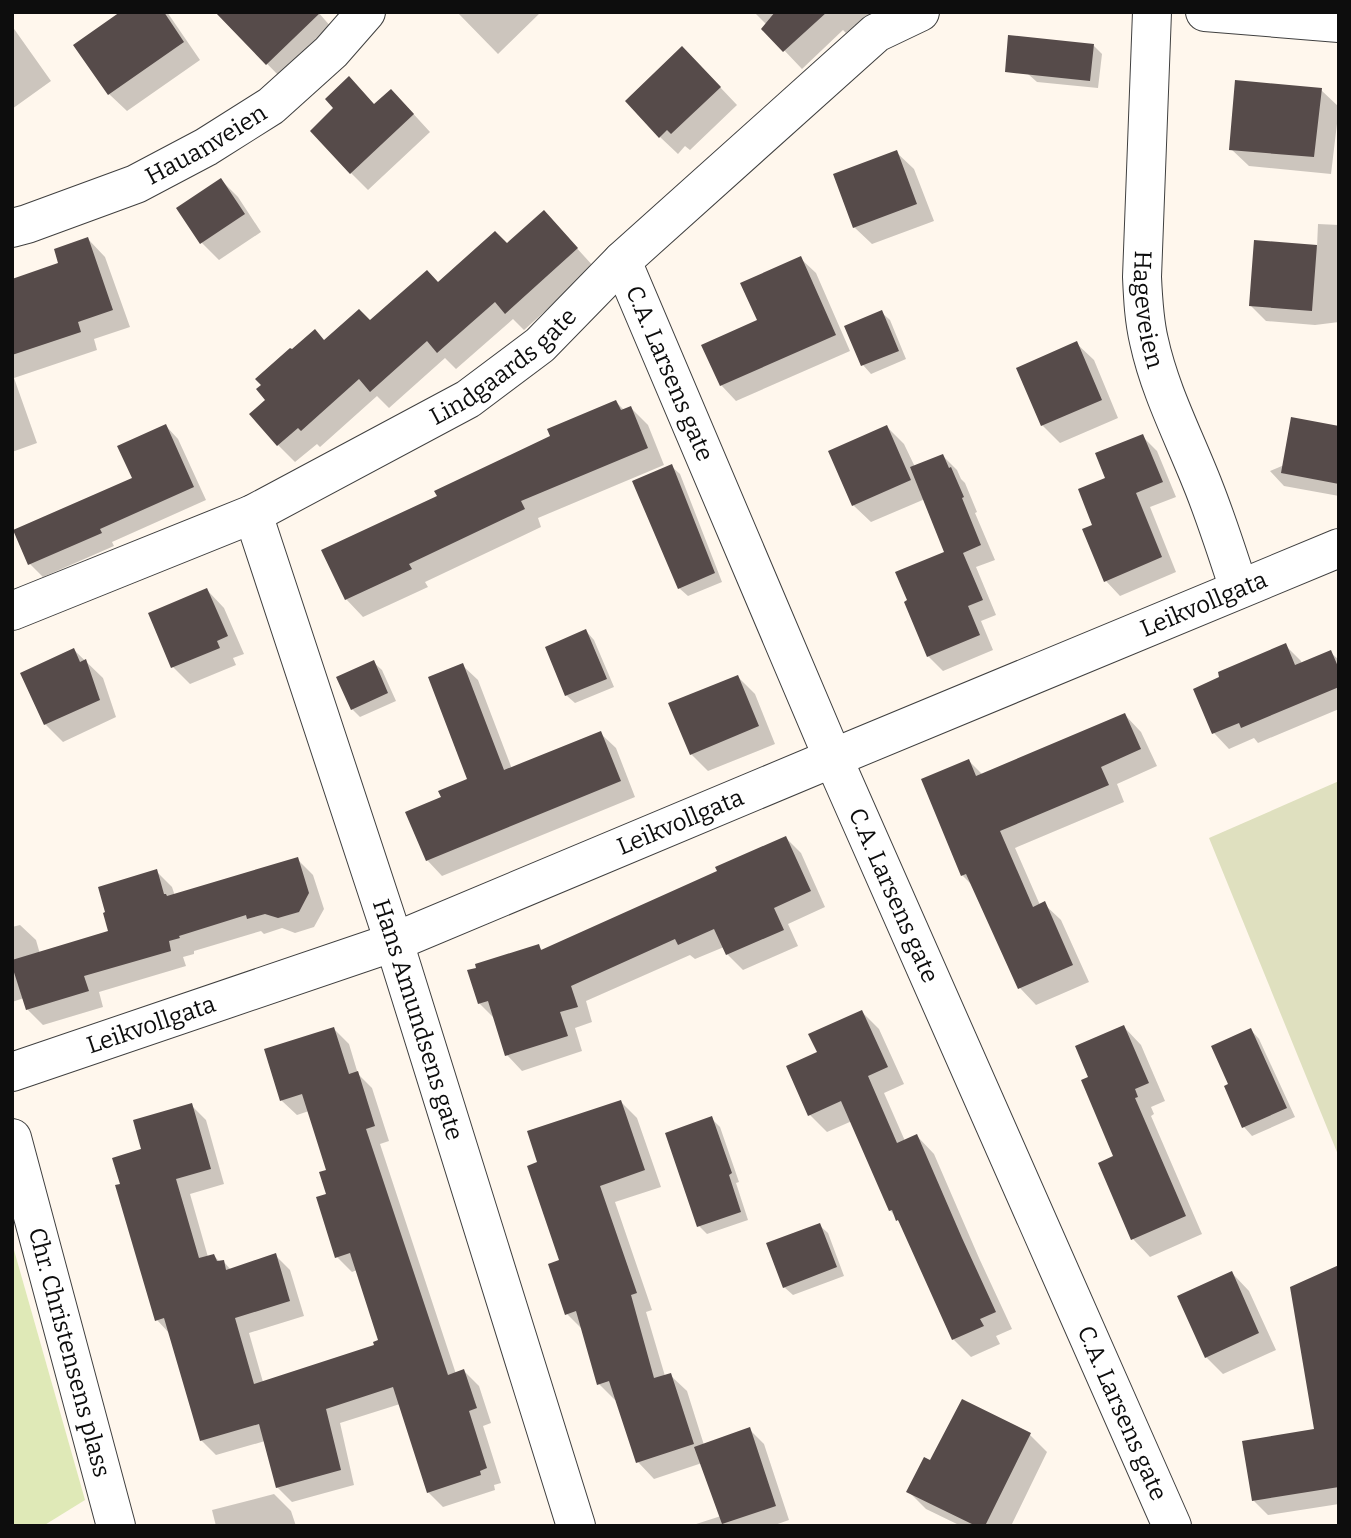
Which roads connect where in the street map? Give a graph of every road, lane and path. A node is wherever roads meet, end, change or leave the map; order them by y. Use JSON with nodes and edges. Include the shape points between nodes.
{"nodes":[{"id":1,"x":366,"y":12,"type":"edge"},
{"id":2,"x":920,"y":12,"type":"edge"},
{"id":3,"x":1152,"y":12,"type":"edge"},
{"id":4,"x":1205,"y":12,"type":"edge"},
{"id":5,"x":1339,"y":23,"type":"edge"},
{"id":6,"x":12,"y":228,"type":"edge"},
{"id":7,"x":622,"y":261,"type":"junction"},
{"id":8,"x":253,"y":514,"type":"junction"},
{"id":9,"x":1339,"y":548,"type":"edge"},
{"id":10,"x":1240,"y":589,"type":"junction"},
{"id":11,"x":12,"y":611,"type":"edge"},
{"id":12,"x":832,"y":758,"type":"junction"},
{"id":13,"x":394,"y":942,"type":"junction"},
{"id":14,"x":12,"y":1072,"type":"edge"},
{"id":15,"x":12,"y":1138,"type":"edge"},
{"id":16,"x":116,"y":1526,"type":"edge"},
{"id":17,"x":576,"y":1526,"type":"edge"},
{"id":18,"x":1172,"y":1526,"type":"edge"}],
"edges":[{"from":1,"to":6,"type":"street","name":"Hauanveien","via":[[331,52],[271,106],[206,147],[136,184]]},
{"from":2,"to":7,"type":"street","name":"Lindgaards gate","via":[[876,33]]},
{"from":3,"to":10,"type":"street","name":"Hageveien","via":[[1144,312],[1167,398]]},
{"from":4,"to":5,"type":"street"},
{"from":7,"to":8,"type":"street","name":"Lindgaards gate","via":[[540,345],[468,399]]},
{"from":7,"to":12,"type":"street","name":"C.A. Larsens gate"},
{"from":8,"to":11,"type":"street","name":"Lindgaards gate"},
{"from":8,"to":13,"type":"street","name":"Hans Amundsens gate"},
{"from":9,"to":10,"type":"street","name":"Leikvollgata"},
{"from":10,"to":12,"type":"street","name":"Leikvollgata"},
{"from":12,"to":13,"type":"street","name":"Leikvollgata"},
{"from":12,"to":18,"type":"street","name":"C.A. Larsens gate"},
{"from":13,"to":14,"type":"street","name":"Leikvollgata"},
{"from":13,"to":17,"type":"street","name":"Hans Amundsens gate"},
{"from":15,"to":16,"type":"street","name":"Chr. Christensens plass"}]}
